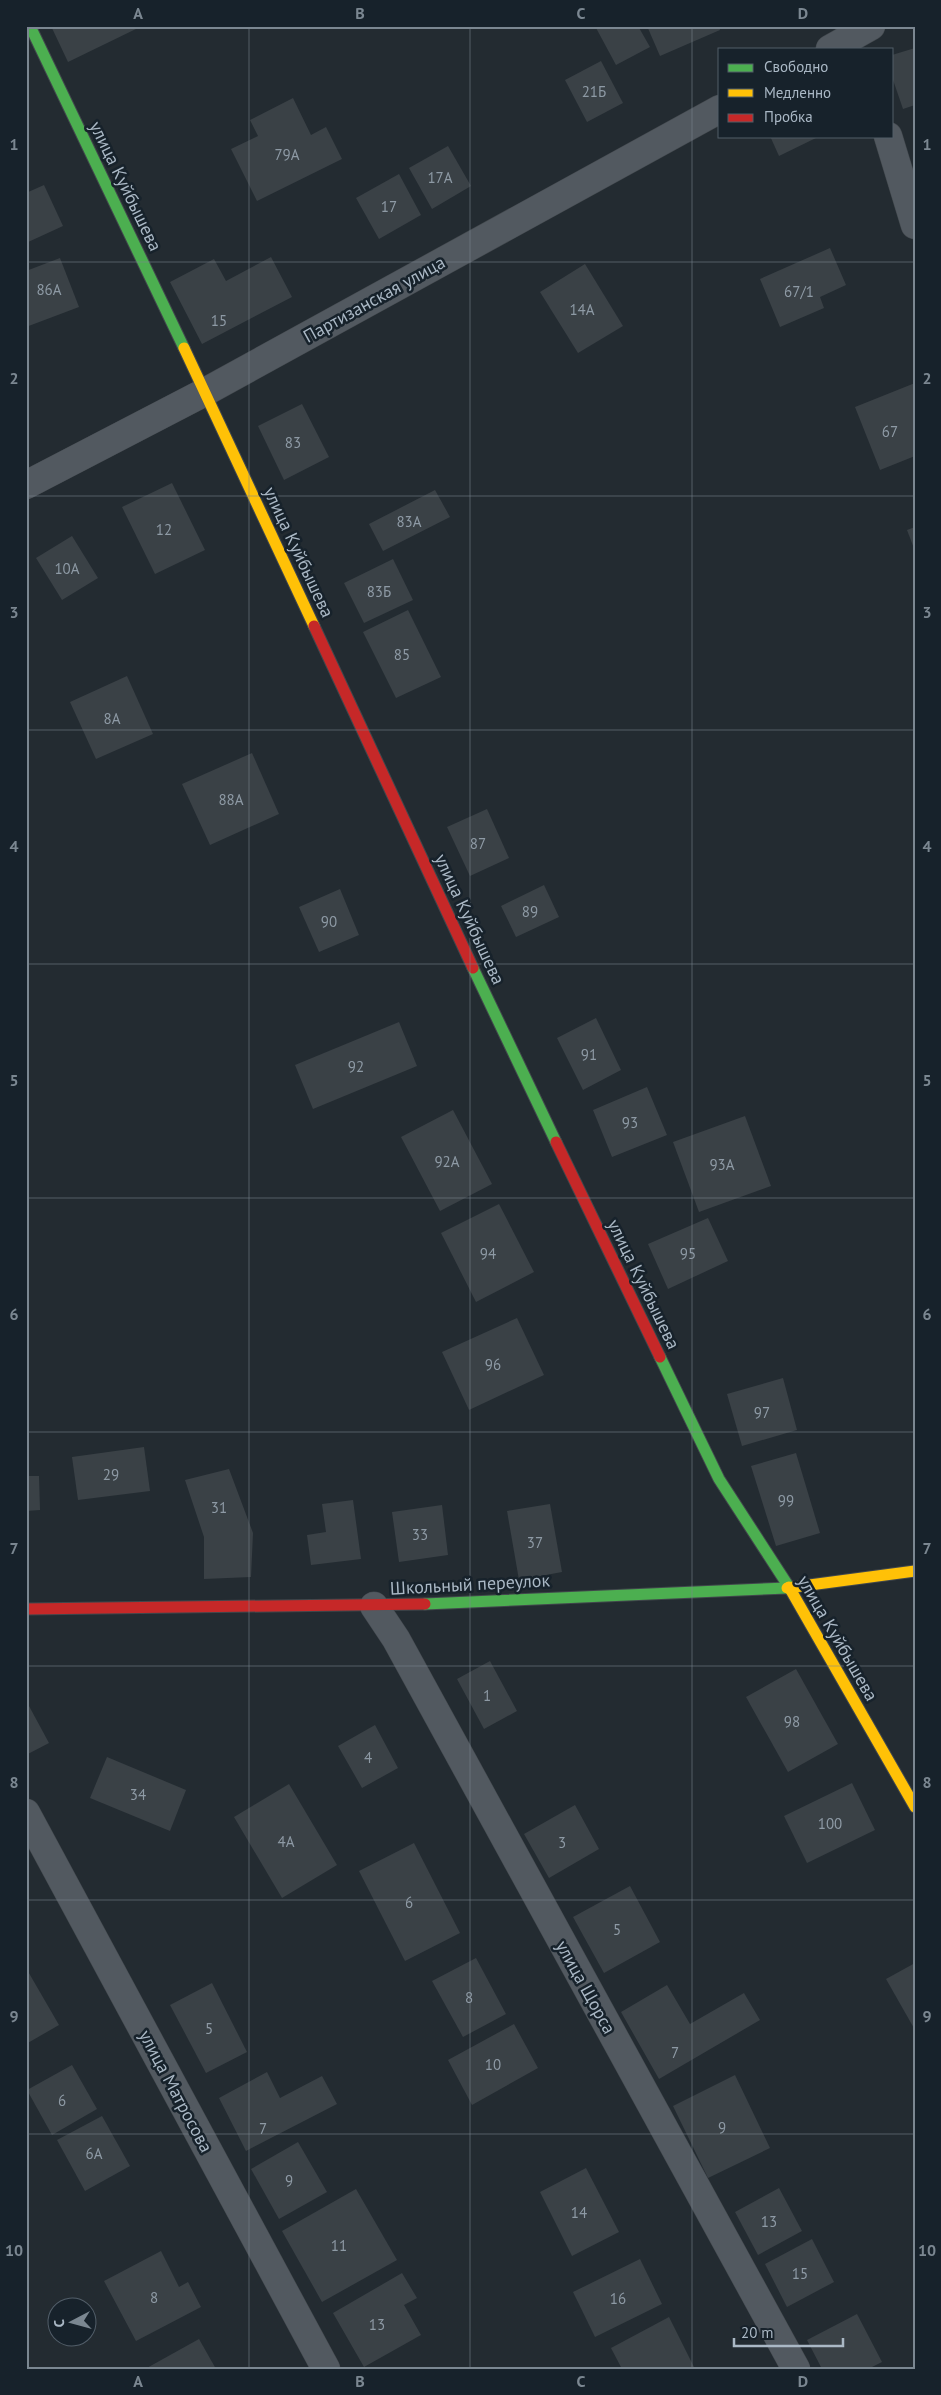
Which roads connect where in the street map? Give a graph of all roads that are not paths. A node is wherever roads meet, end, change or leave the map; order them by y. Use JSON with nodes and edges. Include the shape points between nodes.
{"nodes":[{"id":1,"x":30,"y":26,"type":"edge"},
{"id":2,"x":861,"y":34,"type":"edge"},
{"id":3,"x":832,"y":48,"type":"edge"},
{"id":4,"x":718,"y":110,"type":"edge"},
{"id":5,"x":889,"y":138,"type":"edge"},
{"id":6,"x":915,"y":225,"type":"edge"},
{"id":7,"x":205,"y":392,"type":"junction"},
{"id":8,"x":26,"y":485,"type":"edge"},
{"id":9,"x":915,"y":1571,"type":"edge"},
{"id":10,"x":790,"y":1588,"type":"junction"},
{"id":11,"x":374,"y":1606,"type":"junction"},
{"id":12,"x":26,"y":1609,"type":"edge"},
{"id":13,"x":915,"y":1807,"type":"edge"},
{"id":14,"x":26,"y":1813,"type":"edge"},
{"id":15,"x":326,"y":2369,"type":"edge"},
{"id":16,"x":796,"y":2369,"type":"edge"}],
"edges":[{"from":1,"to":7,"type":"street","name":"улица Куйбышева"},
{"from":2,"to":3,"type":"street"},
{"from":4,"to":7,"type":"street","name":"Партизанская улица"},
{"from":5,"to":6,"type":"street"},
{"from":7,"to":8,"type":"street","name":"Партизанская улица"},
{"from":7,"to":10,"type":"street","name":"улица Куйбышева","via":[[490,1005],[715,1470]]},
{"from":9,"to":10,"type":"street","name":"Школьный переулок"},
{"from":10,"to":11,"type":"street","name":"Школьный переулок"},
{"from":10,"to":13,"type":"street","name":"улица Куйбышева"},
{"from":11,"to":12,"type":"street","name":"Школьный переулок"},
{"from":11,"to":16,"type":"street","name":"улица Щорса","via":[[396,1638]]},
{"from":14,"to":15,"type":"street","name":"улица Матросова"}]}
